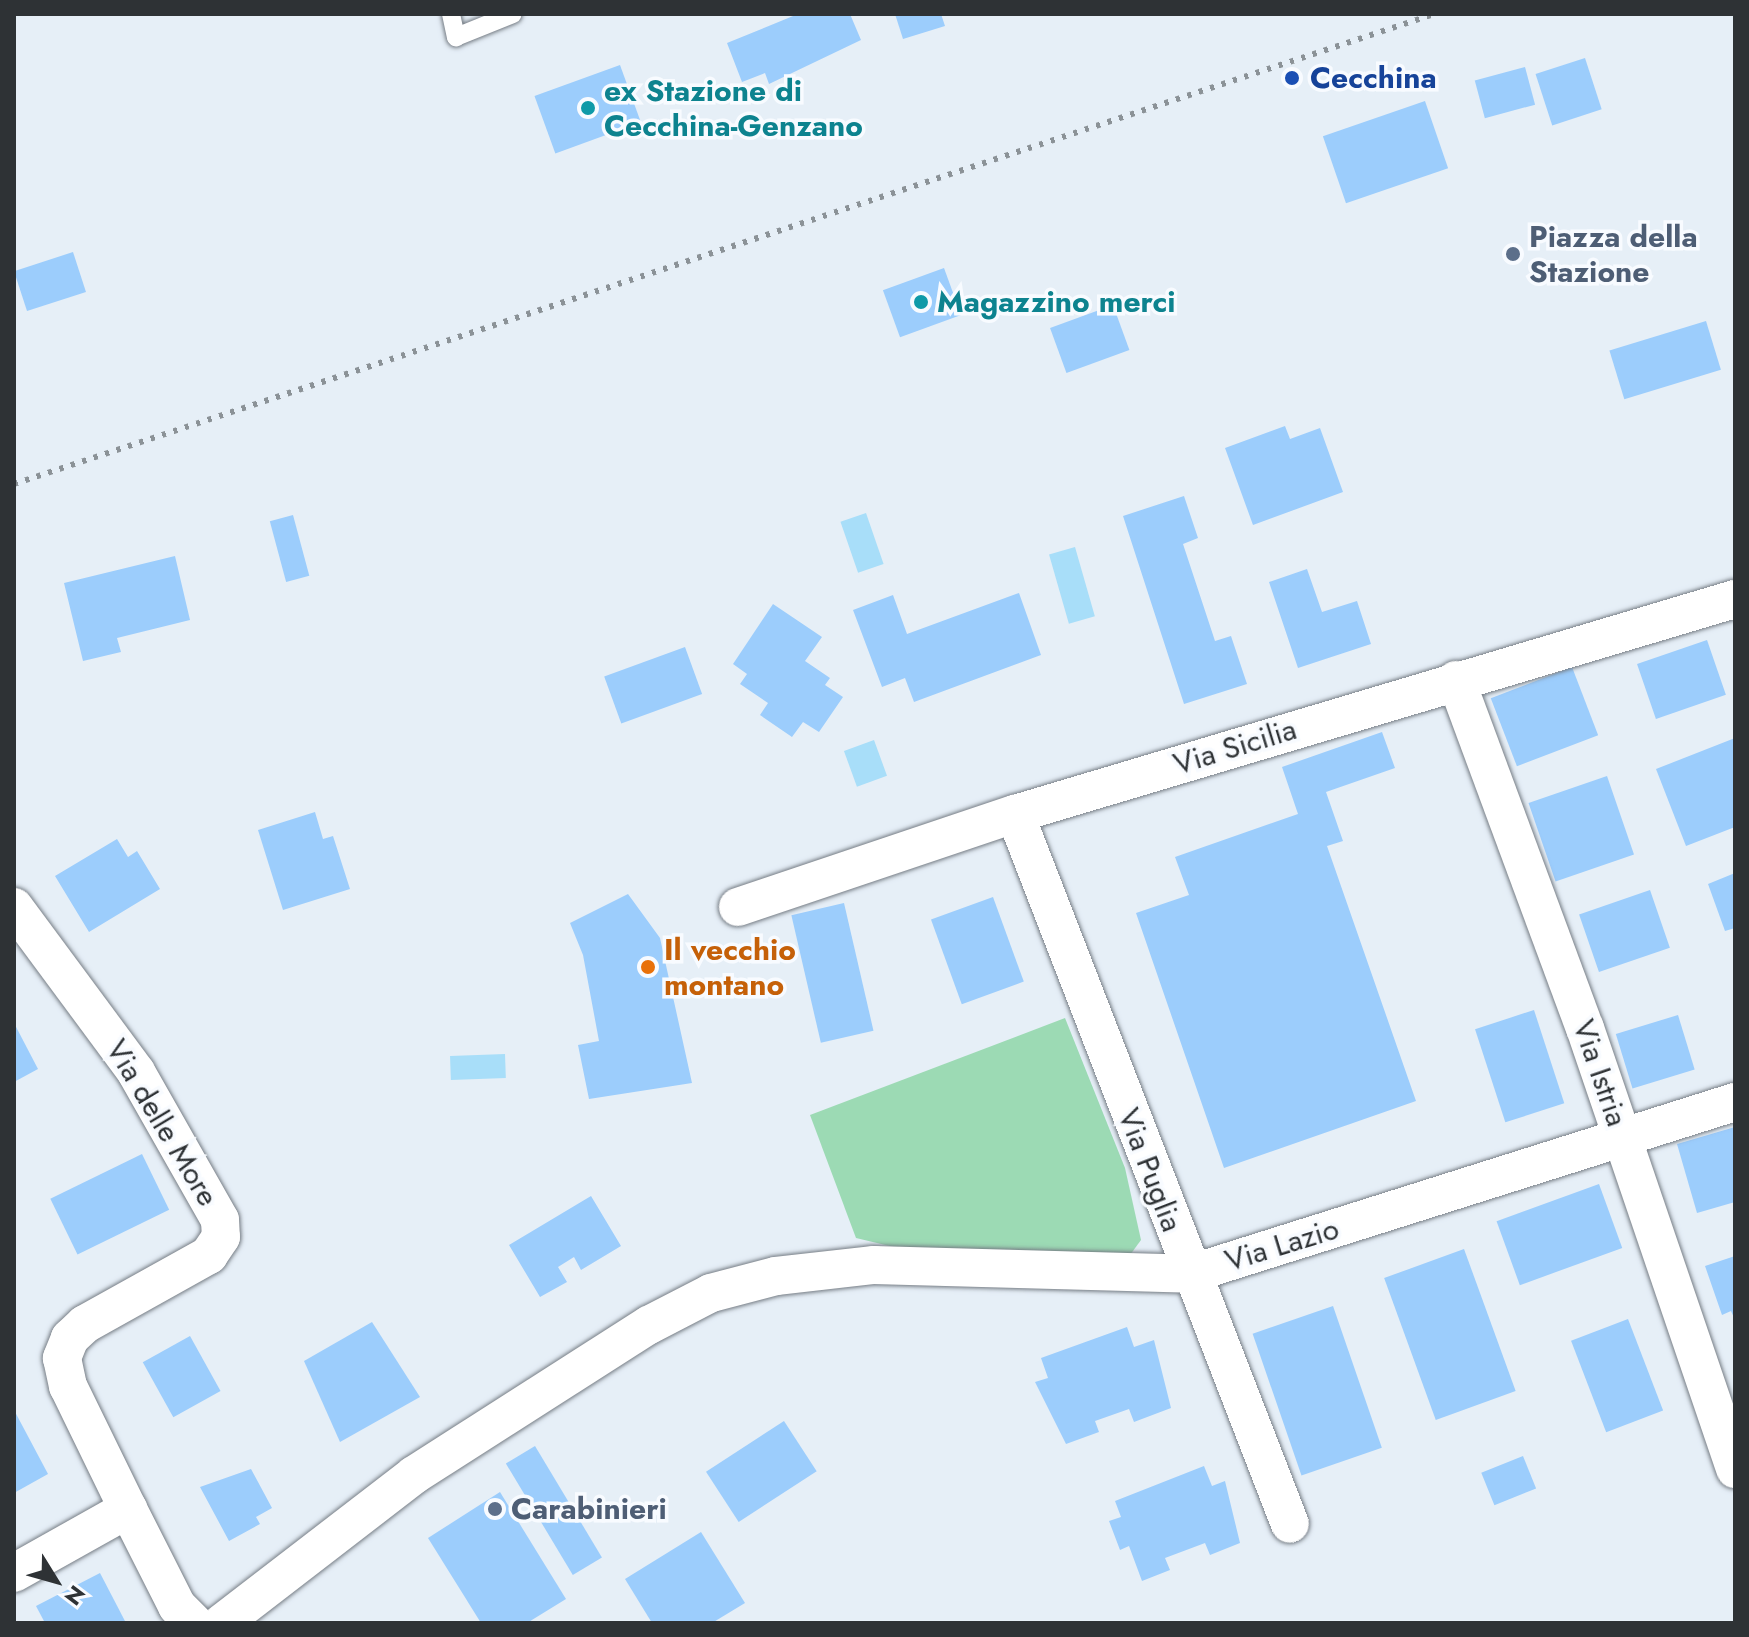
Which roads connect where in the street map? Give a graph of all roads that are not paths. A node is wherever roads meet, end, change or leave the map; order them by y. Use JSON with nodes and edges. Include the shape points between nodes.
{"nodes":[{"id":1,"x":451,"y":14,"type":"edge"},
{"id":2,"x":513,"y":14,"type":"edge"},
{"id":3,"x":1733,"y":607,"type":"edge"},
{"id":4,"x":1456,"y":680,"type":"junction"},
{"id":5,"x":1015,"y":814,"type":"junction"},
{"id":6,"x":14,"y":907,"type":"edge"},
{"id":7,"x":738,"y":907,"type":"dead end"},
{"id":8,"x":1735,"y":1102,"type":"edge"},
{"id":9,"x":1623,"y":1140,"type":"junction"},
{"id":10,"x":1190,"y":1274,"type":"junction"},
{"id":11,"x":1735,"y":1469,"type":"edge"},
{"id":12,"x":128,"y":1509,"type":"junction"},
{"id":13,"x":1290,"y":1524,"type":"dead end"},
{"id":14,"x":14,"y":1573,"type":"edge"},
{"id":15,"x":194,"y":1623,"type":"edge"},
{"id":16,"x":222,"y":1623,"type":"edge"}],
"edges":[{"from":1,"to":2,"type":"lane","via":[[456,37]]},
{"from":3,"to":4,"type":"street","name":"Via Sicilia"},
{"from":4,"to":5,"type":"street","name":"Via Sicilia"},
{"from":4,"to":9,"type":"street","name":"Via Istria"},
{"from":5,"to":7,"type":"street","name":"Via Sicilia"},
{"from":5,"to":10,"type":"street","name":"Via Puglia"},
{"from":6,"to":12,"type":"street","name":"Via delle More","via":[[136,1072],[220,1220],[221,1237],[209,1255],[92,1320],[65,1347],[64,1377]]},
{"from":8,"to":9,"type":"street","name":"Via Lazio"},
{"from":9,"to":10,"type":"street","name":"Via Lazio"},
{"from":9,"to":11,"type":"street","name":"Via Istria"},
{"from":10,"to":13,"type":"street","name":"Via Puglia"},
{"from":10,"to":16,"type":"street","name":"Via Lazio","via":[[903,1265],[811,1270],[711,1293],[649,1325],[381,1497]]},
{"from":12,"to":14,"type":"street"},
{"from":12,"to":15,"type":"street","name":"Via delle More","via":[[177,1606]]}]}
